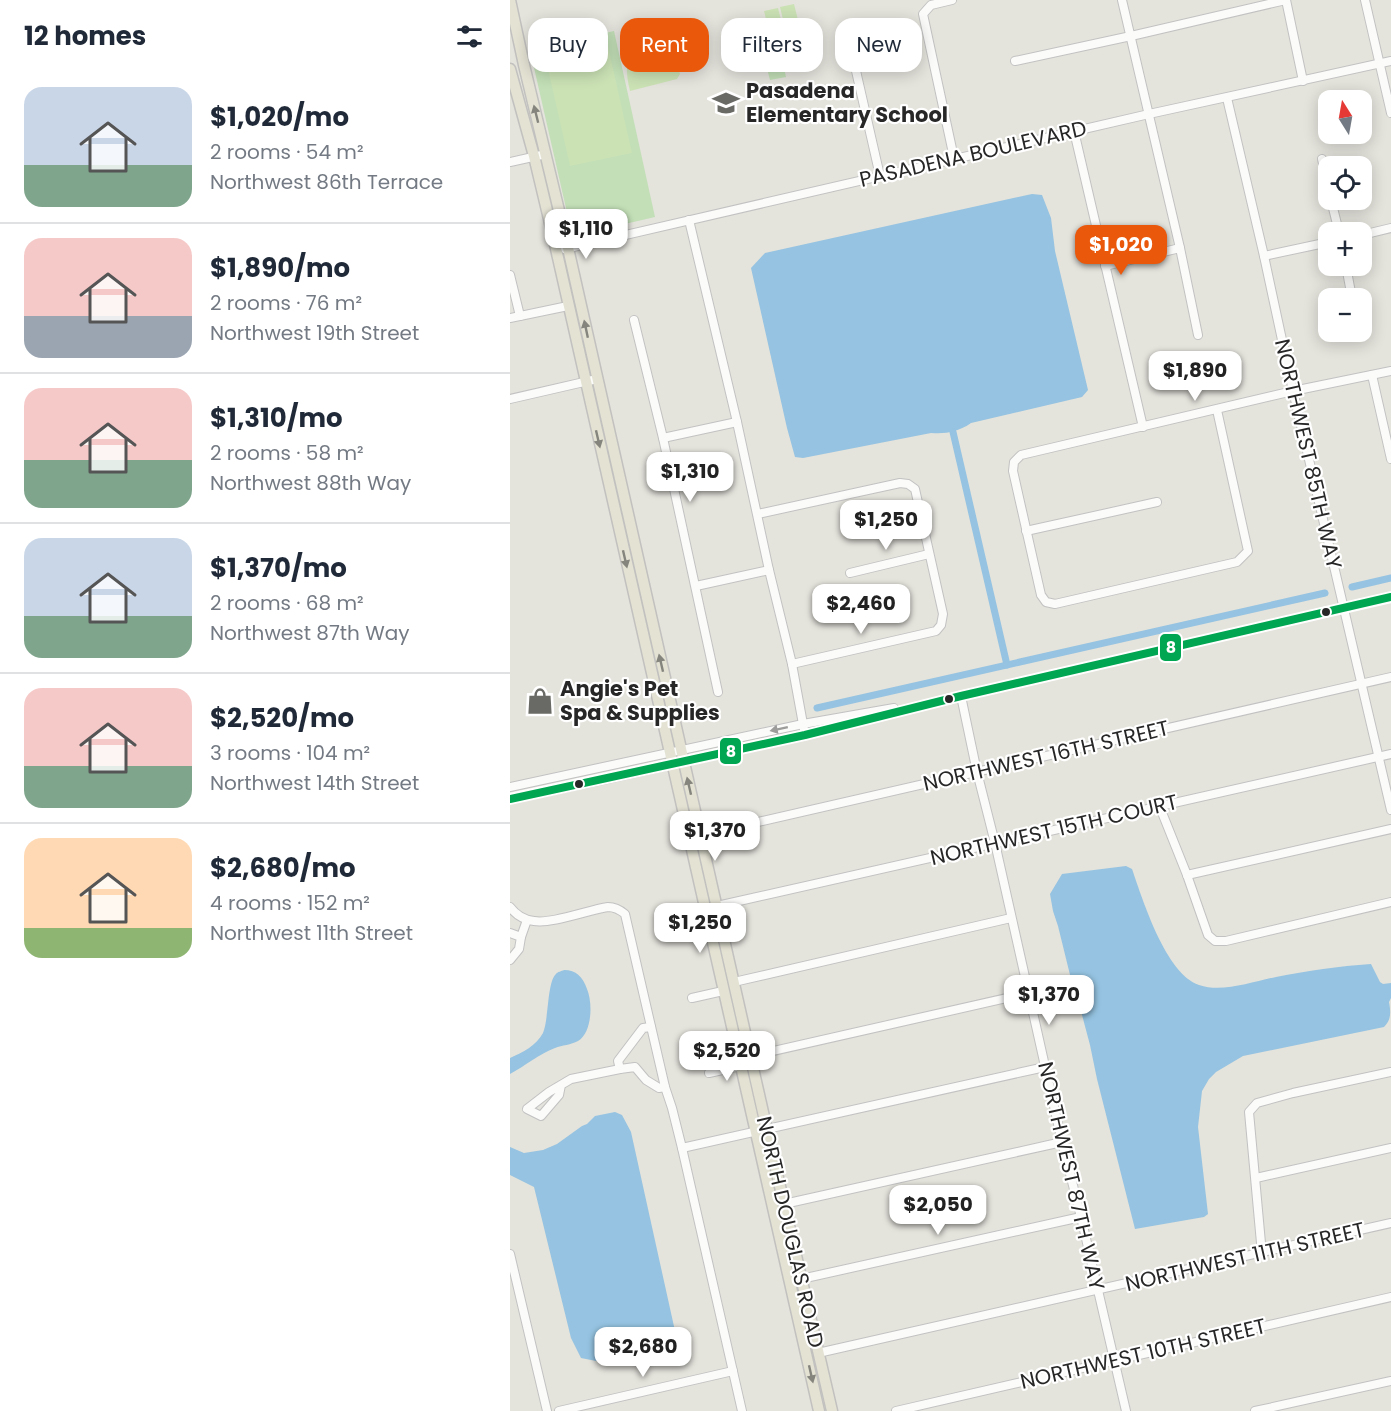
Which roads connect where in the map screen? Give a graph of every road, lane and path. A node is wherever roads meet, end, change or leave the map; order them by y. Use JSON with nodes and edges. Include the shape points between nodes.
{"nodes":[{"id":1,"x":510,"y":0,"type":"edge"},
{"id":2,"x":952,"y":0,"type":"edge"},
{"id":3,"x":1122,"y":0,"type":"edge"},
{"id":4,"x":1286,"y":0,"type":"edge"},
{"id":5,"x":1365,"y":0,"type":"edge"},
{"id":6,"x":1131,"y":36,"type":"junction"},
{"id":7,"x":1015,"y":61,"type":"dead end"},
{"id":8,"x":1391,"y":61,"type":"edge"},
{"id":9,"x":1380,"y":64,"type":"junction"},
{"id":10,"x":510,"y":69,"type":"edge"},
{"id":11,"x":856,"y":72,"type":"edge"},
{"id":12,"x":1303,"y":81,"type":"junction"},
{"id":13,"x":1227,"y":98,"type":"junction"},
{"id":14,"x":1391,"y":113,"type":"edge"},
{"id":15,"x":1149,"y":114,"type":"junction"},
{"id":16,"x":1074,"y":131,"type":"junction"},
{"id":17,"x":546,"y":154,"type":"junction"},
{"id":18,"x":534,"y":156,"type":"junction"},
{"id":19,"x":954,"y":158,"type":"junction"},
{"id":20,"x":510,"y":162,"type":"edge"},
{"id":21,"x":880,"y":176,"type":"junction"},
{"id":22,"x":689,"y":220,"type":"junction"},
{"id":23,"x":1391,"y":228,"type":"edge"},
{"id":24,"x":1372,"y":233,"type":"edge"},
{"id":25,"x":1318,"y":244,"type":"edge"},
{"id":26,"x":568,"y":248,"type":"junction"},
{"id":27,"x":1180,"y":248,"type":"junction"},
{"id":28,"x":556,"y":250,"type":"junction"},
{"id":29,"x":1264,"y":256,"type":"junction"},
{"id":30,"x":1105,"y":266,"type":"junction"},
{"id":31,"x":510,"y":276,"type":"edge"},
{"id":32,"x":568,"y":306,"type":"junction"},
{"id":33,"x":520,"y":316,"type":"junction"},
{"id":34,"x":510,"y":318,"type":"edge"},
{"id":35,"x":633,"y":320,"type":"dead end"},
{"id":36,"x":1198,"y":335,"type":"dead end"},
{"id":37,"x":1391,"y":370,"type":"edge"},
{"id":38,"x":1372,"y":375,"type":"junction"},
{"id":39,"x":597,"y":379,"type":"junction"},
{"id":40,"x":585,"y":381,"type":"junction"},
{"id":41,"x":1293,"y":392,"type":"junction"},
{"id":42,"x":510,"y":399,"type":"edge"},
{"id":43,"x":1217,"y":410,"type":"junction"},
{"id":44,"x":737,"y":422,"type":"junction"},
{"id":45,"x":1143,"y":427,"type":"junction"},
{"id":46,"x":663,"y":438,"type":"junction"},
{"id":47,"x":1391,"y":459,"type":"edge"},
{"id":48,"x":1157,"y":502,"type":"dead end"},
{"id":49,"x":758,"y":514,"type":"junction"},
{"id":50,"x":1026,"y":531,"type":"junction"},
{"id":51,"x":929,"y":554,"type":"junction"},
{"id":52,"x":769,"y":570,"type":"junction"},
{"id":53,"x":850,"y":573,"type":"dead end"},
{"id":54,"x":696,"y":586,"type":"junction"},
{"id":55,"x":1391,"y":597,"type":"edge"},
{"id":56,"x":1344,"y":608,"type":"junction"},
{"id":57,"x":792,"y":664,"type":"junction"},
{"id":58,"x":1391,"y":677,"type":"edge"},
{"id":59,"x":1361,"y":684,"type":"junction"},
{"id":60,"x":718,"y":692,"type":"dead end"},
{"id":61,"x":961,"y":696,"type":"junction"},
{"id":62,"x":803,"y":724,"type":"junction"},
{"id":63,"x":805,"y":735,"type":"junction"},
{"id":64,"x":1391,"y":754,"type":"edge"},
{"id":65,"x":682,"y":756,"type":"junction"},
{"id":66,"x":1379,"y":757,"type":"junction"},
{"id":67,"x":670,"y":759,"type":"junction"},
{"id":68,"x":977,"y":772,"type":"junction"},
{"id":69,"x":510,"y":787,"type":"edge"},
{"id":70,"x":510,"y":799,"type":"edge"},
{"id":71,"x":1159,"y":805,"type":"junction"},
{"id":72,"x":1391,"y":810,"type":"edge"},
{"id":73,"x":1391,"y":829,"type":"edge"},
{"id":74,"x":700,"y":835,"type":"junction"},
{"id":75,"x":995,"y":843,"type":"junction"},
{"id":76,"x":691,"y":846,"type":"junction"},
{"id":77,"x":1186,"y":875,"type":"junction"},
{"id":78,"x":716,"y":902,"type":"junction"},
{"id":79,"x":1391,"y":902,"type":"edge"},
{"id":80,"x":510,"y":907,"type":"edge"},
{"id":81,"x":706,"y":916,"type":"junction"},
{"id":82,"x":1011,"y":918,"type":"junction"},
{"id":83,"x":527,"y":920,"type":"junction"},
{"id":84,"x":675,"y":923,"type":"dead end"},
{"id":85,"x":510,"y":933,"type":"edge"},
{"id":86,"x":521,"y":937,"type":"junction"},
{"id":87,"x":510,"y":960,"type":"edge"},
{"id":88,"x":734,"y":982,"type":"junction"},
{"id":89,"x":723,"y":991,"type":"junction"},
{"id":90,"x":1029,"y":993,"type":"junction"},
{"id":91,"x":692,"y":998,"type":"dead end"},
{"id":92,"x":651,"y":1027,"type":"junction"},
{"id":93,"x":751,"y":1056,"type":"junction"},
{"id":94,"x":740,"y":1066,"type":"junction"},
{"id":95,"x":1045,"y":1067,"type":"junction"},
{"id":96,"x":620,"y":1069,"type":"junction"},
{"id":97,"x":1391,"y":1072,"type":"edge"},
{"id":98,"x":709,"y":1073,"type":"dead end"},
{"id":99,"x":561,"y":1085,"type":"junction"},
{"id":100,"x":665,"y":1087,"type":"junction"},
{"id":101,"x":767,"y":1130,"type":"junction"},
{"id":102,"x":755,"y":1133,"type":"junction"},
{"id":103,"x":1062,"y":1142,"type":"junction"},
{"id":104,"x":682,"y":1148,"type":"junction"},
{"id":105,"x":1391,"y":1148,"type":"edge"},
{"id":106,"x":1256,"y":1178,"type":"junction"},
{"id":107,"x":784,"y":1204,"type":"junction"},
{"id":108,"x":1081,"y":1217,"type":"junction"},
{"id":109,"x":1391,"y":1224,"type":"edge"},
{"id":110,"x":510,"y":1254,"type":"edge"},
{"id":111,"x":1262,"y":1254,"type":"junction"},
{"id":112,"x":801,"y":1279,"type":"junction"},
{"id":113,"x":1098,"y":1290,"type":"junction"},
{"id":114,"x":1391,"y":1297,"type":"edge"},
{"id":115,"x":818,"y":1353,"type":"junction"},
{"id":116,"x":1114,"y":1361,"type":"junction"},
{"id":117,"x":733,"y":1371,"type":"junction"},
{"id":118,"x":1391,"y":1381,"type":"edge"},
{"id":119,"x":547,"y":1411,"type":"edge"},
{"id":120,"x":559,"y":1411,"type":"edge"},
{"id":121,"x":742,"y":1411,"type":"edge"},
{"id":122,"x":819,"y":1411,"type":"edge"},
{"id":123,"x":832,"y":1411,"type":"edge"},
{"id":124,"x":896,"y":1411,"type":"edge"},
{"id":125,"x":1126,"y":1411,"type":"edge"},
{"id":126,"x":1255,"y":1411,"type":"edge"}],
"edges":[{"from":17,"to":1,"type":"main road","name":"NORTH DOUGLAS ROAD","one_way":true},
{"from":2,"to":19,"type":"street","via":[[932,5],[923,14]]},
{"from":3,"to":6,"type":"street"},
{"from":4,"to":6,"type":"street"},
{"from":4,"to":12,"type":"street"},
{"from":5,"to":9,"type":"street"},
{"from":6,"to":7,"type":"street"},
{"from":6,"to":15,"type":"street"},
{"from":8,"to":9,"type":"street","name":"PASADENA BOULEVARD"},
{"from":9,"to":12,"type":"street","name":"PASADENA BOULEVARD"},
{"from":9,"to":14,"type":"street"},
{"from":10,"to":18,"type":"main road","name":"NORTH DOUGLAS ROAD"},
{"from":11,"to":21,"type":"street"},
{"from":12,"to":13,"type":"street","name":"PASADENA BOULEVARD"},
{"from":13,"to":15,"type":"street","name":"PASADENA BOULEVARD"},
{"from":13,"to":29,"type":"street","name":"NORTHWEST 85TH WAY"},
{"from":15,"to":16,"type":"street","name":"PASADENA BOULEVARD"},
{"from":15,"to":27,"type":"street"},
{"from":16,"to":19,"type":"street","name":"PASADENA BOULEVARD"},
{"from":16,"to":30,"type":"street"},
{"from":17,"to":18,"type":"street"},
{"from":17,"to":26,"type":"main road","name":"NORTH DOUGLAS ROAD"},
{"from":18,"to":20,"type":"street"},
{"from":18,"to":28,"type":"main road","name":"NORTH DOUGLAS ROAD"},
{"from":19,"to":21,"type":"street","name":"PASADENA BOULEVARD"},
{"from":21,"to":22,"type":"street","name":"PASADENA BOULEVARD"},
{"from":22,"to":26,"type":"street","name":"PASADENA BOULEVARD"},
{"from":22,"to":44,"type":"street"},
{"from":23,"to":24,"type":"street"},
{"from":25,"to":29,"type":"street"},
{"from":26,"to":28,"type":"street","name":"PASADENA BOULEVARD"},
{"from":39,"to":26,"type":"main road","name":"NORTH DOUGLAS ROAD","one_way":true},
{"from":27,"to":30,"type":"street"},
{"from":27,"to":36,"type":"street"},
{"from":28,"to":32,"type":"main road","name":"NORTH DOUGLAS ROAD"},
{"from":29,"to":41,"type":"street","name":"NORTHWEST 85TH WAY"},
{"from":30,"to":45,"type":"street"},
{"from":31,"to":33,"type":"street"},
{"from":32,"to":33,"type":"street"},
{"from":32,"to":40,"type":"main road","name":"NORTH DOUGLAS ROAD"},
{"from":33,"to":34,"type":"street"},
{"from":35,"to":46,"type":"street"},
{"from":37,"to":38,"type":"street"},
{"from":38,"to":41,"type":"street"},
{"from":38,"to":47,"type":"street"},
{"from":39,"to":40,"type":"street"},
{"from":65,"to":39,"type":"main road","name":"NORTH DOUGLAS ROAD","one_way":true},
{"from":40,"to":42,"type":"street"},
{"from":40,"to":67,"type":"main road","name":"NORTH DOUGLAS ROAD","one_way":true},
{"from":41,"to":43,"type":"street"},
{"from":41,"to":56,"type":"street","name":"NORTHWEST 85TH WAY"},
{"from":43,"to":45,"type":"street"},
{"from":43,"to":50,"type":"street","via":[[1248,551],[1238,562],[1055,604],[1046,602],[1041,595]]},
{"from":44,"to":46,"type":"street"},
{"from":44,"to":49,"type":"street"},
{"from":45,"to":50,"type":"street","via":[[1022,455],[1014,462]]},
{"from":46,"to":54,"type":"street"},
{"from":48,"to":50,"type":"street"},
{"from":49,"to":51,"type":"street","via":[[908,484],[915,489]]},
{"from":49,"to":52,"type":"street"},
{"from":51,"to":53,"type":"street"},
{"from":51,"to":57,"type":"street","via":[[943,614],[936,631]]},
{"from":52,"to":54,"type":"street"},
{"from":52,"to":57,"type":"street"},
{"from":54,"to":60,"type":"street"},
{"from":55,"to":56,"type":"street"},
{"from":56,"to":59,"type":"street","name":"NORTHWEST 85TH WAY"},
{"from":56,"to":61,"type":"street"},
{"from":57,"to":62,"type":"street"},
{"from":58,"to":59,"type":"street","name":"NORTHWEST 16TH STREET"},
{"from":59,"to":66,"type":"street","name":"NORTHWEST 85TH WAY"},
{"from":59,"to":68,"type":"street","name":"NORTHWEST 16TH STREET"},
{"from":61,"to":62,"type":"street"},
{"from":61,"to":63,"type":"street"},
{"from":61,"to":68,"type":"street","name":"NORTHWEST 87TH WAY"},
{"from":62,"to":63,"type":"street"},
{"from":62,"to":65,"type":"street","one_way":true},
{"from":63,"to":65,"type":"street"},
{"from":64,"to":66,"type":"street","name":"NORTHWEST 15TH COURT"},
{"from":65,"to":67,"type":"street"},
{"from":74,"to":65,"type":"main road","name":"NORTH DOUGLAS ROAD","one_way":true},
{"from":66,"to":71,"type":"street","name":"NORTHWEST 15TH COURT"},
{"from":66,"to":72,"type":"street","name":"NORTHWEST 85TH WAY"},
{"from":67,"to":69,"type":"street"},
{"from":67,"to":70,"type":"street","via":[[607,779]]},
{"from":67,"to":76,"type":"main road","name":"NORTH DOUGLAS ROAD"},
{"from":68,"to":74,"type":"street","name":"NORTHWEST 16TH STREET"},
{"from":68,"to":75,"type":"street","name":"NORTHWEST 87TH WAY"},
{"from":71,"to":75,"type":"street","name":"NORTHWEST 15TH COURT"},
{"from":71,"to":77,"type":"street"},
{"from":73,"to":77,"type":"street"},
{"from":74,"to":78,"type":"main road","name":"NORTH DOUGLAS ROAD"},
{"from":75,"to":78,"type":"street","name":"NORTHWEST 15TH COURT"},
{"from":75,"to":82,"type":"street","name":"NORTHWEST 87TH WAY"},
{"from":76,"to":78,"type":"main road","via":[[698,854]]},
{"from":76,"to":81,"type":"main road","name":"NORTH DOUGLAS ROAD"},
{"from":77,"to":79,"type":"street","via":[[1208,935],[1215,941]]},
{"from":78,"to":88,"type":"main road","name":"NORTH DOUGLAS ROAD"},
{"from":80,"to":83,"type":"street"},
{"from":81,"to":84,"type":"street"},
{"from":81,"to":89,"type":"main road","name":"NORTH DOUGLAS ROAD"},
{"from":82,"to":88,"type":"street"},
{"from":82,"to":90,"type":"street","name":"NORTHWEST 87TH WAY"},
{"from":83,"to":86,"type":"street"},
{"from":83,"to":92,"type":"street","via":[[545,921],[608,907],[621,910],[627,919]]},
{"from":85,"to":86,"type":"street"},
{"from":86,"to":87,"type":"street","via":[[519,949]]},
{"from":88,"to":93,"type":"main road","name":"NORTH DOUGLAS ROAD"},
{"from":89,"to":91,"type":"street"},
{"from":89,"to":94,"type":"main road","name":"NORTH DOUGLAS ROAD"},
{"from":90,"to":93,"type":"street"},
{"from":90,"to":95,"type":"street","name":"NORTHWEST 87TH WAY"},
{"from":92,"to":96,"type":"street","via":[[643,1028],[618,1061]]},
{"from":92,"to":100,"type":"street"},
{"from":93,"to":101,"type":"main road","name":"NORTH DOUGLAS ROAD"},
{"from":94,"to":98,"type":"street"},
{"from":94,"to":102,"type":"main road","name":"NORTH DOUGLAS ROAD"},
{"from":95,"to":101,"type":"street"},
{"from":95,"to":103,"type":"street","name":"NORTHWEST 87TH WAY"},
{"from":96,"to":99,"type":"street","via":[[571,1079]]},
{"from":96,"to":100,"type":"street","via":[[635,1067],[646,1080],[659,1088]]},
{"from":97,"to":106,"type":"street","via":[[1257,1103],[1249,1112]]},
{"from":99,"to":99,"type":"street","via":[[549,1092],[527,1109],[542,1116],[559,1095]]},
{"from":100,"to":104,"type":"street"},
{"from":101,"to":102,"type":"street"},
{"from":101,"to":107,"type":"main road","name":"NORTH DOUGLAS ROAD"},
{"from":102,"to":104,"type":"street"},
{"from":102,"to":122,"type":"main road","name":"NORTH DOUGLAS ROAD","one_way":true},
{"from":103,"to":107,"type":"street"},
{"from":103,"to":108,"type":"street","name":"NORTHWEST 87TH WAY"},
{"from":104,"to":117,"type":"street"},
{"from":105,"to":106,"type":"street"},
{"from":106,"to":111,"type":"street"},
{"from":107,"to":112,"type":"main road","name":"NORTH DOUGLAS ROAD"},
{"from":108,"to":112,"type":"street"},
{"from":108,"to":113,"type":"street","name":"NORTHWEST 87TH WAY"},
{"from":109,"to":111,"type":"street","name":"NORTHWEST 11TH STREET"},
{"from":110,"to":119,"type":"street"},
{"from":111,"to":113,"type":"street","name":"NORTHWEST 11TH STREET"},
{"from":112,"to":115,"type":"main road","name":"NORTH DOUGLAS ROAD"},
{"from":113,"to":115,"type":"street","name":"NORTHWEST 11TH STREET"},
{"from":113,"to":116,"type":"street","name":"NORTHWEST 87TH WAY"},
{"from":114,"to":116,"type":"street","name":"NORTHWEST 10TH STREET"},
{"from":115,"to":123,"type":"main road","name":"NORTH DOUGLAS ROAD"},
{"from":116,"to":124,"type":"street","name":"NORTHWEST 10TH STREET"},
{"from":116,"to":125,"type":"street","name":"NORTHWEST 87TH WAY"},
{"from":117,"to":120,"type":"street"},
{"from":117,"to":121,"type":"street"},
{"from":118,"to":126,"type":"street"}]}
